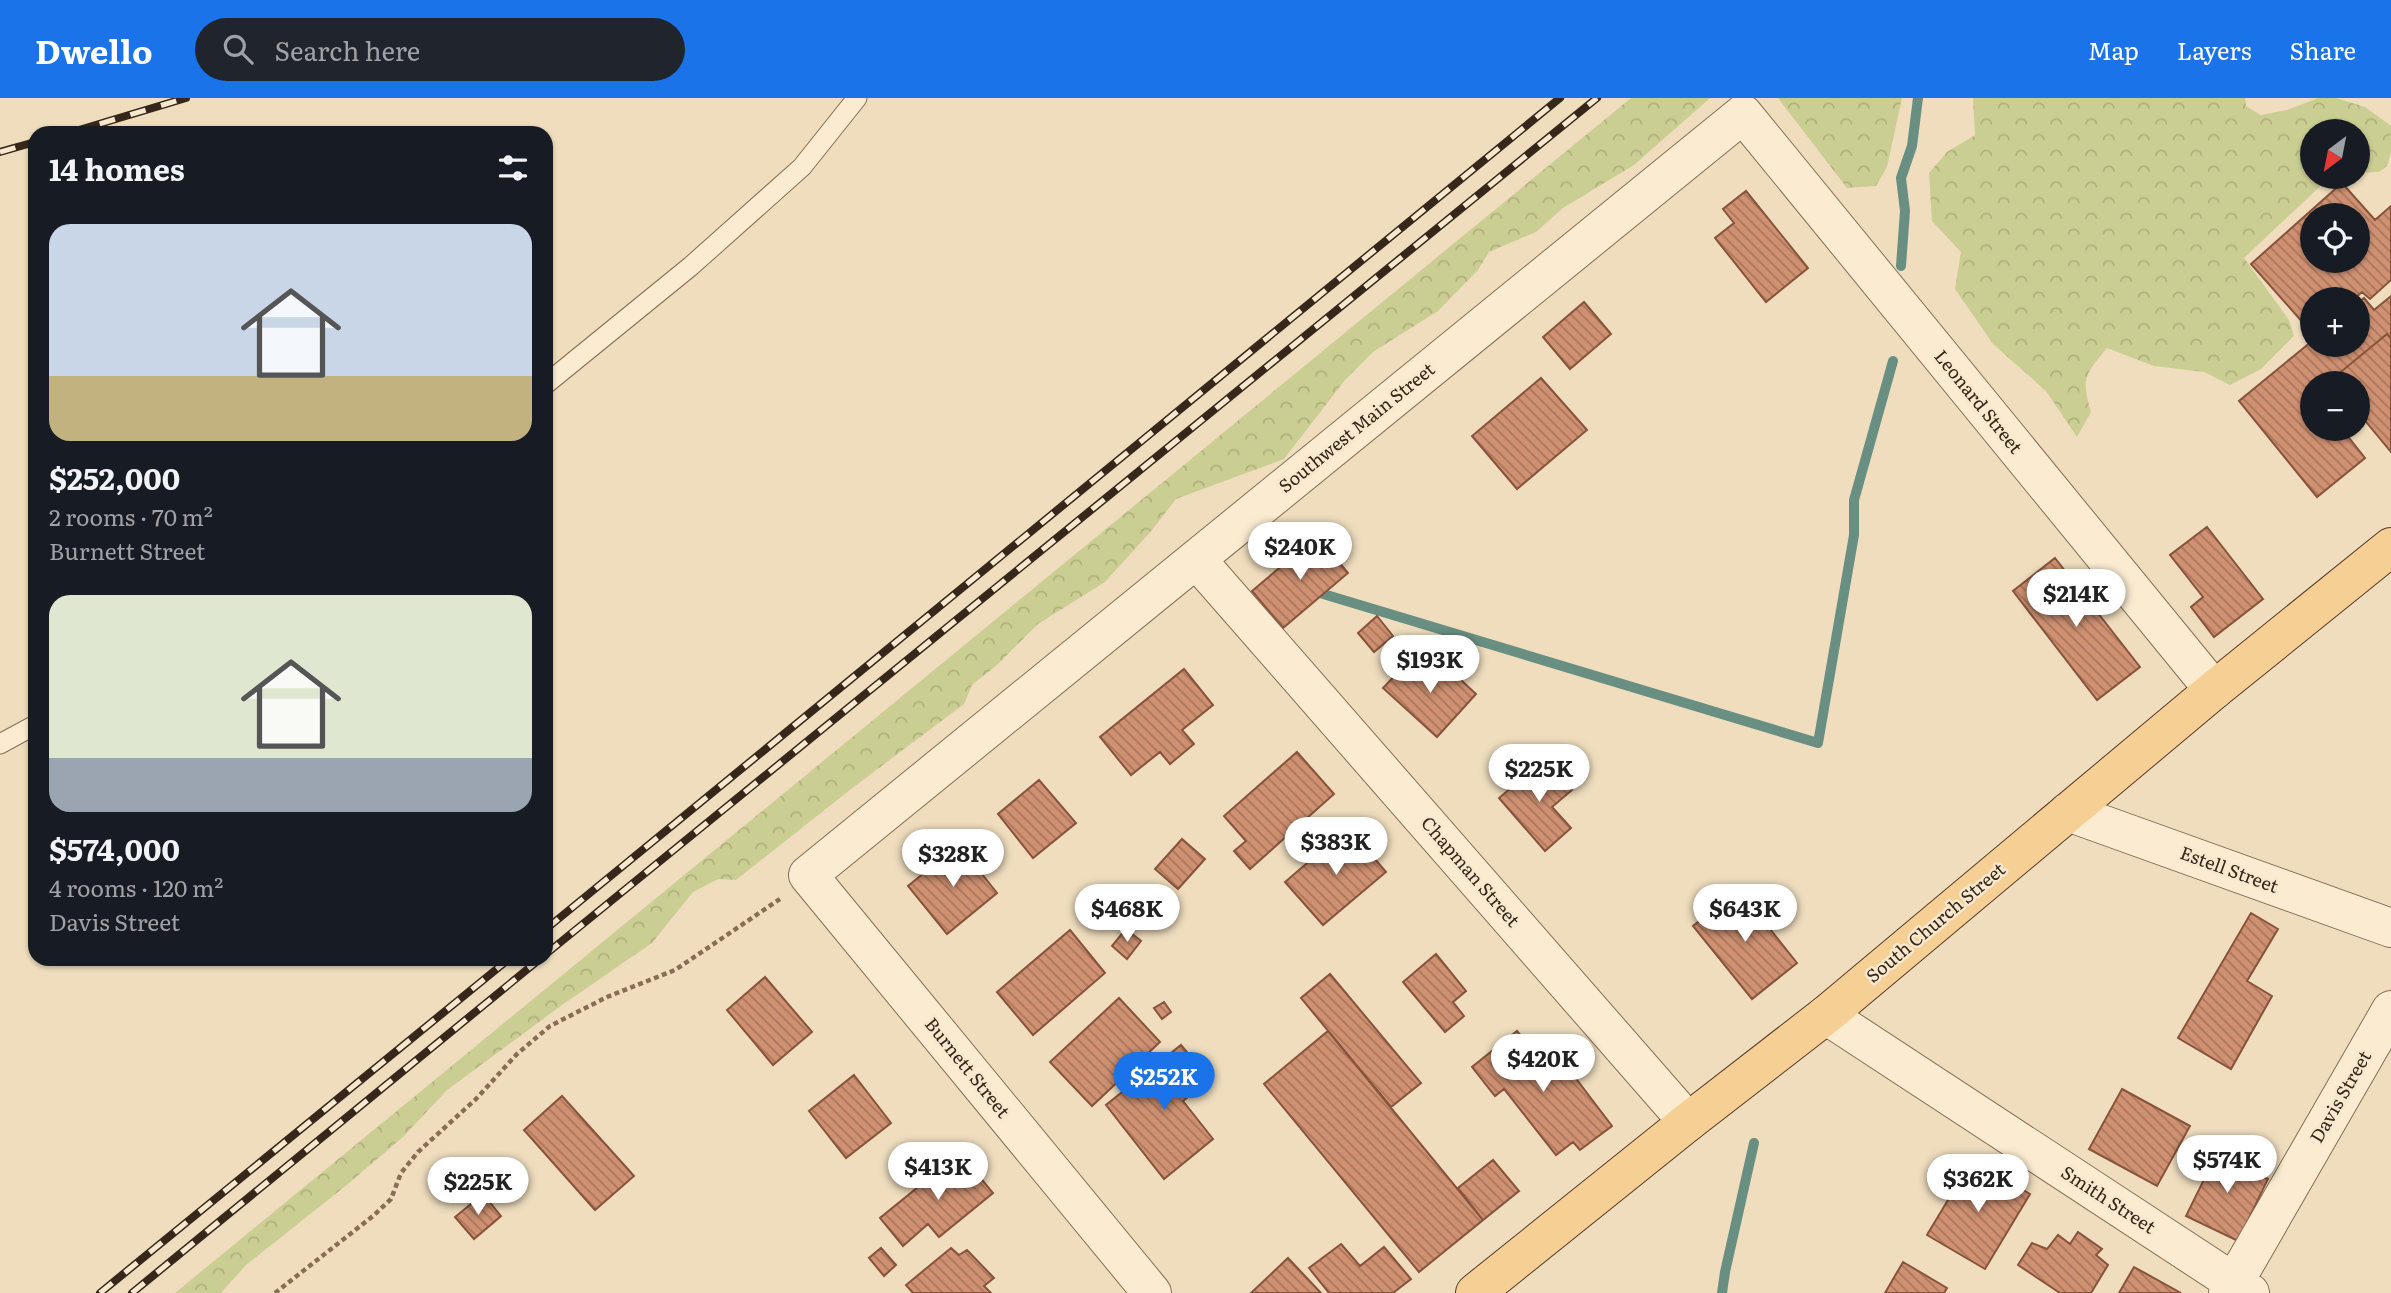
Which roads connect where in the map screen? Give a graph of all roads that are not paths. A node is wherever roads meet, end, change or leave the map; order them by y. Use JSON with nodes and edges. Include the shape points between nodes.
{"nodes":[{"id":1,"x":857,"y":98,"type":"edge"},
{"id":2,"x":1743,"y":114,"type":"joint"},
{"id":3,"x":553,"y":378,"type":"edge"},
{"id":4,"x":2391,"y":547,"type":"edge"},
{"id":5,"x":1196,"y":559,"type":"junction"},
{"id":6,"x":2214,"y":691,"type":"junction"},
{"id":7,"x":28,"y":728,"type":"edge"},
{"id":8,"x":0,"y":744,"type":"edge"},
{"id":9,"x":2067,"y":812,"type":"junction"},
{"id":10,"x":808,"y":875,"type":"joint"},
{"id":11,"x":2391,"y":928,"type":"edge"},
{"id":12,"x":2391,"y":1010,"type":"edge"},
{"id":13,"x":1826,"y":1015,"type":"junction"},
{"id":14,"x":1688,"y":1122,"type":"junction"},
{"id":15,"x":2237,"y":1290,"type":"edge"},
{"id":16,"x":1152,"y":1293,"type":"edge"},
{"id":17,"x":1475,"y":1293,"type":"edge"}],
"edges":[{"from":1,"to":3,"type":"lane","via":[[802,167],[691,266]]},
{"from":2,"to":5,"type":"street","name":"Southwest Main Street"},
{"from":2,"to":6,"type":"street","name":"Leonard Street"},
{"from":4,"to":6,"type":"main road","name":"South Church Street"},
{"from":5,"to":10,"type":"street","name":"Southwest Main Street"},
{"from":5,"to":14,"type":"street","name":"Chapman Street"},
{"from":6,"to":9,"type":"main road","name":"South Church Street"},
{"from":7,"to":8,"type":"lane"},
{"from":9,"to":11,"type":"street","name":"Estell Street"},
{"from":9,"to":13,"type":"main road","name":"South Church Street"},
{"from":10,"to":16,"type":"street","name":"Burnett Street"},
{"from":12,"to":15,"type":"street","name":"Davis Street"},
{"from":13,"to":14,"type":"main road","name":"South Church Street"},
{"from":13,"to":15,"type":"street","name":"Smith Street"},
{"from":14,"to":17,"type":"main road","name":"South Church Street"}]}
